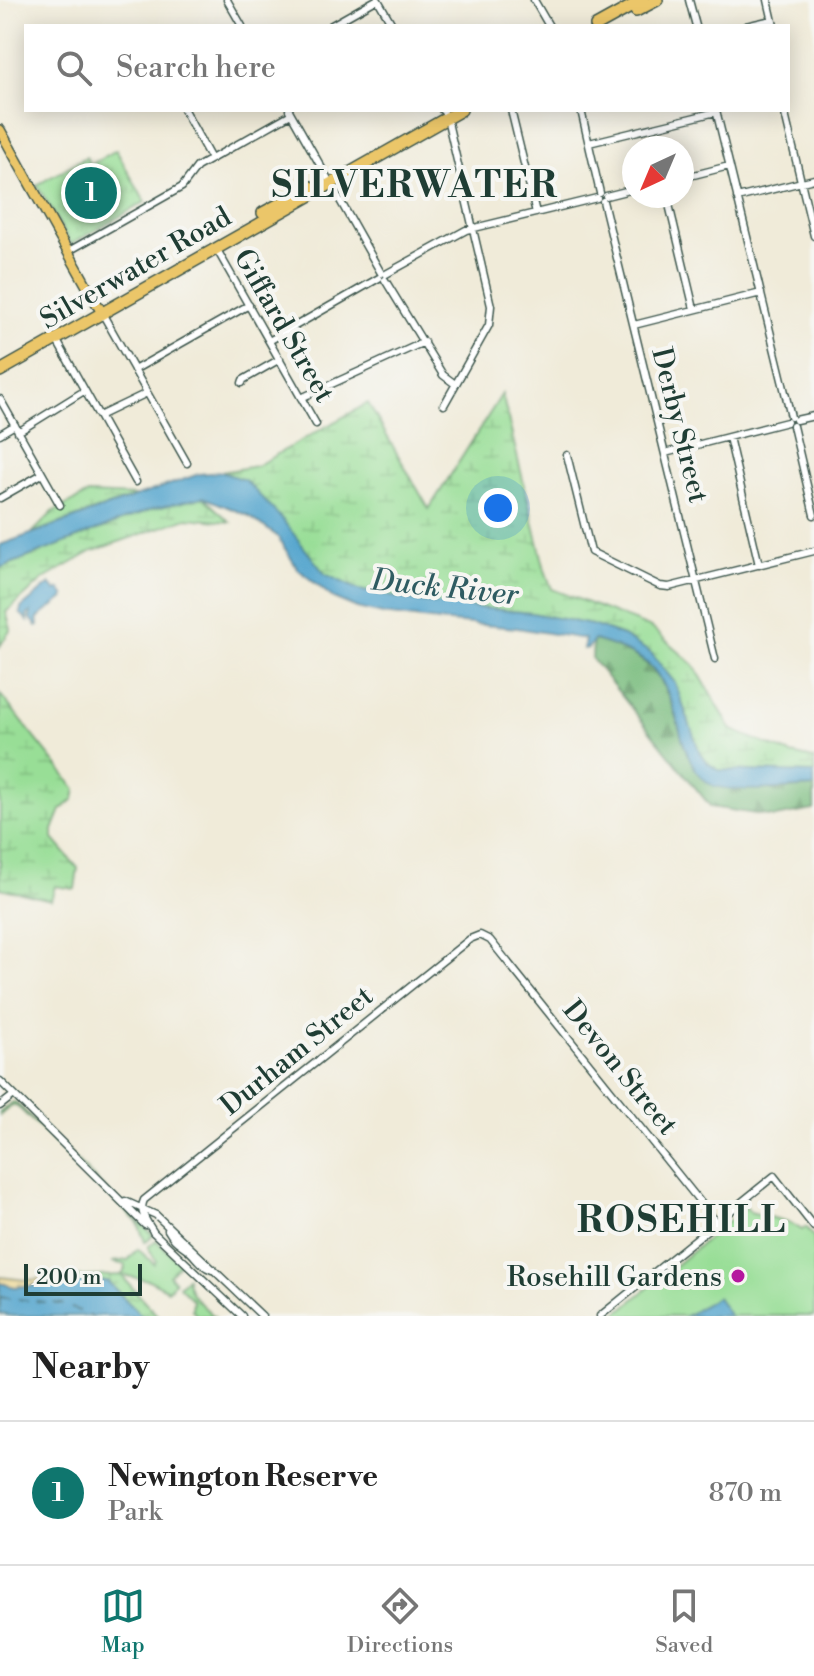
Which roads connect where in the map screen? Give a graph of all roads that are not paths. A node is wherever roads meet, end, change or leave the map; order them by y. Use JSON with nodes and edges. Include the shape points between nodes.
{"nodes":[{"id":1,"x":227,"y":0,"type":"edge"},
{"id":2,"x":377,"y":0,"type":"edge"},
{"id":3,"x":534,"y":0,"type":"edge"},
{"id":4,"x":643,"y":0,"type":"edge"},
{"id":5,"x":657,"y":0,"type":"edge"},
{"id":6,"x":689,"y":0,"type":"edge"},
{"id":7,"x":768,"y":0,"type":"edge"},
{"id":8,"x":773,"y":23,"type":"edge"},
{"id":9,"x":241,"y":24,"type":"edge"},
{"id":10,"x":334,"y":24,"type":"edge"},
{"id":11,"x":392,"y":24,"type":"edge"},
{"id":12,"x":548,"y":24,"type":"edge"},
{"id":13,"x":600,"y":24,"type":"edge"},
{"id":14,"x":614,"y":24,"type":"edge"},
{"id":15,"x":695,"y":24,"type":"edge"},
{"id":16,"x":185,"y":112,"type":"edge"},
{"id":17,"x":290,"y":112,"type":"edge"},
{"id":18,"x":445,"y":112,"type":"edge"},
{"id":19,"x":511,"y":112,"type":"edge"},
{"id":20,"x":581,"y":112,"type":"edge"},
{"id":21,"x":712,"y":112,"type":"edge"},
{"id":22,"x":716,"y":112,"type":"edge"},
{"id":23,"x":784,"y":112,"type":"edge"},
{"id":24,"x":0,"y":130,"type":"edge"},
{"id":25,"x":0,"y":140,"type":"edge"},
{"id":26,"x":589,"y":143,"type":"junction"},
{"id":27,"x":13,"y":156,"type":"junction"},
{"id":28,"x":211,"y":159,"type":"junction"},
{"id":29,"x":729,"y":166,"type":"junction"},
{"id":30,"x":694,"y":175,"type":"edge"},
{"id":31,"x":814,"y":179,"type":"edge"},
{"id":32,"x":329,"y":181,"type":"junction"},
{"id":33,"x":801,"y":183,"type":"junction"},
{"id":34,"x":622,"y":192,"type":"edge"},
{"id":35,"x":601,"y":197,"type":"junction"},
{"id":36,"x":737,"y":198,"type":"junction"},
{"id":37,"x":670,"y":208,"type":"edge"},
{"id":38,"x":536,"y":213,"type":"junction"},
{"id":39,"x":473,"y":228,"type":"junction"},
{"id":40,"x":814,"y":236,"type":"edge"},
{"id":41,"x":216,"y":248,"type":"junction"},
{"id":42,"x":67,"y":252,"type":"junction"},
{"id":43,"x":383,"y":276,"type":"junction"},
{"id":44,"x":761,"y":293,"type":"junction"},
{"id":45,"x":249,"y":305,"type":"junction"},
{"id":46,"x":694,"y":309,"type":"junction"},
{"id":47,"x":100,"y":310,"type":"junction"},
{"id":48,"x":634,"y":325,"type":"junction"},
{"id":49,"x":56,"y":339,"type":"junction"},
{"id":50,"x":269,"y":341,"type":"junction"},
{"id":51,"x":424,"y":342,"type":"junction"},
{"id":52,"x":280,"y":359,"type":"junction"},
{"id":53,"x":0,"y":363,"type":"edge"},
{"id":54,"x":134,"y":370,"type":"junction"},
{"id":55,"x":0,"y":371,"type":"edge"},
{"id":56,"x":242,"y":383,"type":"dead end"},
{"id":57,"x":455,"y":384,"type":"junction"},
{"id":58,"x":84,"y":391,"type":"junction"},
{"id":59,"x":147,"y":393,"type":"junction"},
{"id":60,"x":301,"y":398,"type":"junction"},
{"id":61,"x":0,"y":399,"type":"edge"},
{"id":62,"x":444,"y":405,"type":"dead end"},
{"id":63,"x":99,"y":416,"type":"junction"},
{"id":64,"x":814,"y":416,"type":"edge"},
{"id":65,"x":792,"y":421,"type":"junction"},
{"id":66,"x":316,"y":424,"type":"dead end"},
{"id":67,"x":16,"y":429,"type":"junction"},
{"id":68,"x":0,"y":434,"type":"edge"},
{"id":69,"x":729,"y":437,"type":"junction"},
{"id":70,"x":665,"y":453,"type":"junction"},
{"id":71,"x":567,"y":455,"type":"dead end"},
{"id":72,"x":187,"y":463,"type":"dead end"},
{"id":73,"x":42,"y":474,"type":"junction"},
{"id":74,"x":136,"y":482,"type":"dead end"},
{"id":75,"x":0,"y":498,"type":"edge"},
{"id":76,"x":60,"y":505,"type":"dead end"},
{"id":77,"x":814,"y":515,"type":"edge"},
{"id":78,"x":814,"y":551,"type":"edge"},
{"id":79,"x":759,"y":565,"type":"junction"},
{"id":80,"x":696,"y":581,"type":"junction"},
{"id":81,"x":715,"y":659,"type":"dead end"},
{"id":82,"x":490,"y":940,"type":"joint"},
{"id":83,"x":0,"y":1081,"type":"edge"},
{"id":84,"x":14,"y":1095,"type":"junction"},
{"id":85,"x":0,"y":1106,"type":"edge"},
{"id":86,"x":119,"y":1197,"type":"junction"},
{"id":87,"x":148,"y":1198,"type":"junction"},
{"id":88,"x":131,"y":1204,"type":"junction"},
{"id":89,"x":142,"y":1208,"type":"junction"},
{"id":90,"x":156,"y":1215,"type":"junction"},
{"id":91,"x":164,"y":1222,"type":"junction"},
{"id":92,"x":717,"y":1223,"type":"junction"},
{"id":93,"x":814,"y":1227,"type":"edge"},
{"id":94,"x":155,"y":1234,"type":"junction"},
{"id":95,"x":190,"y":1249,"type":"junction"},
{"id":96,"x":181,"y":1258,"type":"junction"},
{"id":97,"x":218,"y":1273,"type":"junction"},
{"id":98,"x":210,"y":1285,"type":"junction"},
{"id":99,"x":234,"y":1288,"type":"junction"},
{"id":100,"x":228,"y":1302,"type":"junction"},
{"id":101,"x":242,"y":1316,"type":"edge"},
{"id":102,"x":262,"y":1316,"type":"edge"},
{"id":103,"x":600,"y":1316,"type":"edge"}],
"edges":[{"from":1,"to":9,"type":"street"},
{"from":2,"to":10,"type":"street"},
{"from":2,"to":11,"type":"street"},
{"from":3,"to":12,"type":"street"},
{"from":4,"to":13,"type":"highway"},
{"from":5,"to":14,"type":"highway"},
{"from":6,"to":15,"type":"street"},
{"from":7,"to":8,"type":"street"},
{"from":16,"to":28,"type":"street"},
{"from":17,"to":28,"type":"street"},
{"from":17,"to":32,"type":"street"},
{"from":18,"to":32,"type":"highway","name":"Silverwater Road"},
{"from":18,"to":39,"type":"street"},
{"from":19,"to":38,"type":"street"},
{"from":20,"to":26,"type":"street","name":"Derby Street"},
{"from":21,"to":26,"type":"street"},
{"from":22,"to":29,"type":"street"},
{"from":23,"to":33,"type":"street"},
{"from":24,"to":27,"type":"main road"},
{"from":25,"to":27,"type":"main road"},
{"from":26,"to":35,"type":"street","name":"Derby Street"},
{"from":27,"to":42,"type":"main road"},
{"from":28,"to":42,"type":"street","via":[[195,168],[182,187]]},
{"from":29,"to":30,"type":"street"},
{"from":29,"to":36,"type":"street"},
{"from":31,"to":33,"type":"street"},
{"from":32,"to":41,"type":"highway","name":"Silverwater Road"},
{"from":32,"to":43,"type":"street"},
{"from":32,"to":47,"type":"highway","name":"Silverwater Road"},
{"from":33,"to":36,"type":"street"},
{"from":33,"to":40,"type":"street"},
{"from":34,"to":35,"type":"street"},
{"from":35,"to":38,"type":"street"},
{"from":35,"to":48,"type":"street","name":"Derby Street"},
{"from":36,"to":44,"type":"street"},
{"from":37,"to":46,"type":"street"},
{"from":38,"to":39,"type":"street"},
{"from":39,"to":43,"type":"street"},
{"from":39,"to":57,"type":"street","via":[[492,316]]},
{"from":41,"to":45,"type":"street","name":"Giffard Street"},
{"from":41,"to":47,"type":"highway","name":"Silverwater Road"},
{"from":42,"to":47,"type":"main road"},
{"from":43,"to":50,"type":"street"},
{"from":43,"to":51,"type":"street"},
{"from":44,"to":46,"type":"street"},
{"from":44,"to":65,"type":"street"},
{"from":45,"to":50,"type":"street","name":"Giffard Street"},
{"from":45,"to":54,"type":"street"},
{"from":46,"to":48,"type":"street"},
{"from":47,"to":49,"type":"highway","name":"Silverwater Road"},
{"from":47,"to":53,"type":"highway","name":"Silverwater Road"},
{"from":47,"to":54,"type":"street"},
{"from":48,"to":70,"type":"street","name":"Derby Street"},
{"from":49,"to":55,"type":"highway","name":"Silverwater Road"},
{"from":49,"to":58,"type":"street"},
{"from":50,"to":52,"type":"street","name":"Giffard Street"},
{"from":51,"to":57,"type":"street","via":[[443,375]]},
{"from":51,"to":60,"type":"street"},
{"from":52,"to":56,"type":"street"},
{"from":52,"to":60,"type":"street","name":"Giffard Street"},
{"from":54,"to":59,"type":"street"},
{"from":57,"to":62,"type":"street"},
{"from":58,"to":63,"type":"street"},
{"from":58,"to":67,"type":"street"},
{"from":59,"to":63,"type":"street"},
{"from":59,"to":72,"type":"street"},
{"from":60,"to":66,"type":"street","name":"Giffard Street"},
{"from":61,"to":67,"type":"street"},
{"from":63,"to":74,"type":"street"},
{"from":64,"to":65,"type":"street"},
{"from":65,"to":69,"type":"street"},
{"from":65,"to":77,"type":"street"},
{"from":67,"to":68,"type":"street"},
{"from":67,"to":73,"type":"street"},
{"from":69,"to":70,"type":"street"},
{"from":69,"to":79,"type":"street"},
{"from":70,"to":80,"type":"street","name":"Derby Street"},
{"from":71,"to":80,"type":"street","via":[[591,552],[660,586]]},
{"from":73,"to":75,"type":"street"},
{"from":73,"to":76,"type":"street"},
{"from":78,"to":79,"type":"street"},
{"from":79,"to":80,"type":"street"},
{"from":80,"to":81,"type":"street","name":"Derby Street"},
{"from":82,"to":87,"type":"street","name":"Durham Street","via":[[480,935],[470,939]]},
{"from":82,"to":92,"type":"street","name":"Devon Street"},
{"from":83,"to":84,"type":"street"},
{"from":84,"to":85,"type":"street"},
{"from":84,"to":86,"type":"street"},
{"from":86,"to":88,"type":"street"},
{"from":86,"to":94,"type":"street"},
{"from":87,"to":88,"type":"street"},
{"from":87,"to":89,"type":"street"},
{"from":87,"to":90,"type":"street"},
{"from":88,"to":89,"type":"street"},
{"from":89,"to":90,"type":"street"},
{"from":89,"to":94,"type":"street"},
{"from":90,"to":91,"type":"street"},
{"from":91,"to":94,"type":"street","via":[[164,1229]]},
{"from":91,"to":95,"type":"street"},
{"from":92,"to":93,"type":"street","via":[[774,1176]]},
{"from":92,"to":103,"type":"street"},
{"from":94,"to":96,"type":"street"},
{"from":95,"to":96,"type":"street"},
{"from":95,"to":97,"type":"street"},
{"from":96,"to":98,"type":"street"},
{"from":97,"to":98,"type":"street"},
{"from":97,"to":99,"type":"street"},
{"from":98,"to":100,"type":"street"},
{"from":99,"to":100,"type":"street"},
{"from":99,"to":102,"type":"street"},
{"from":100,"to":101,"type":"street"}]}
